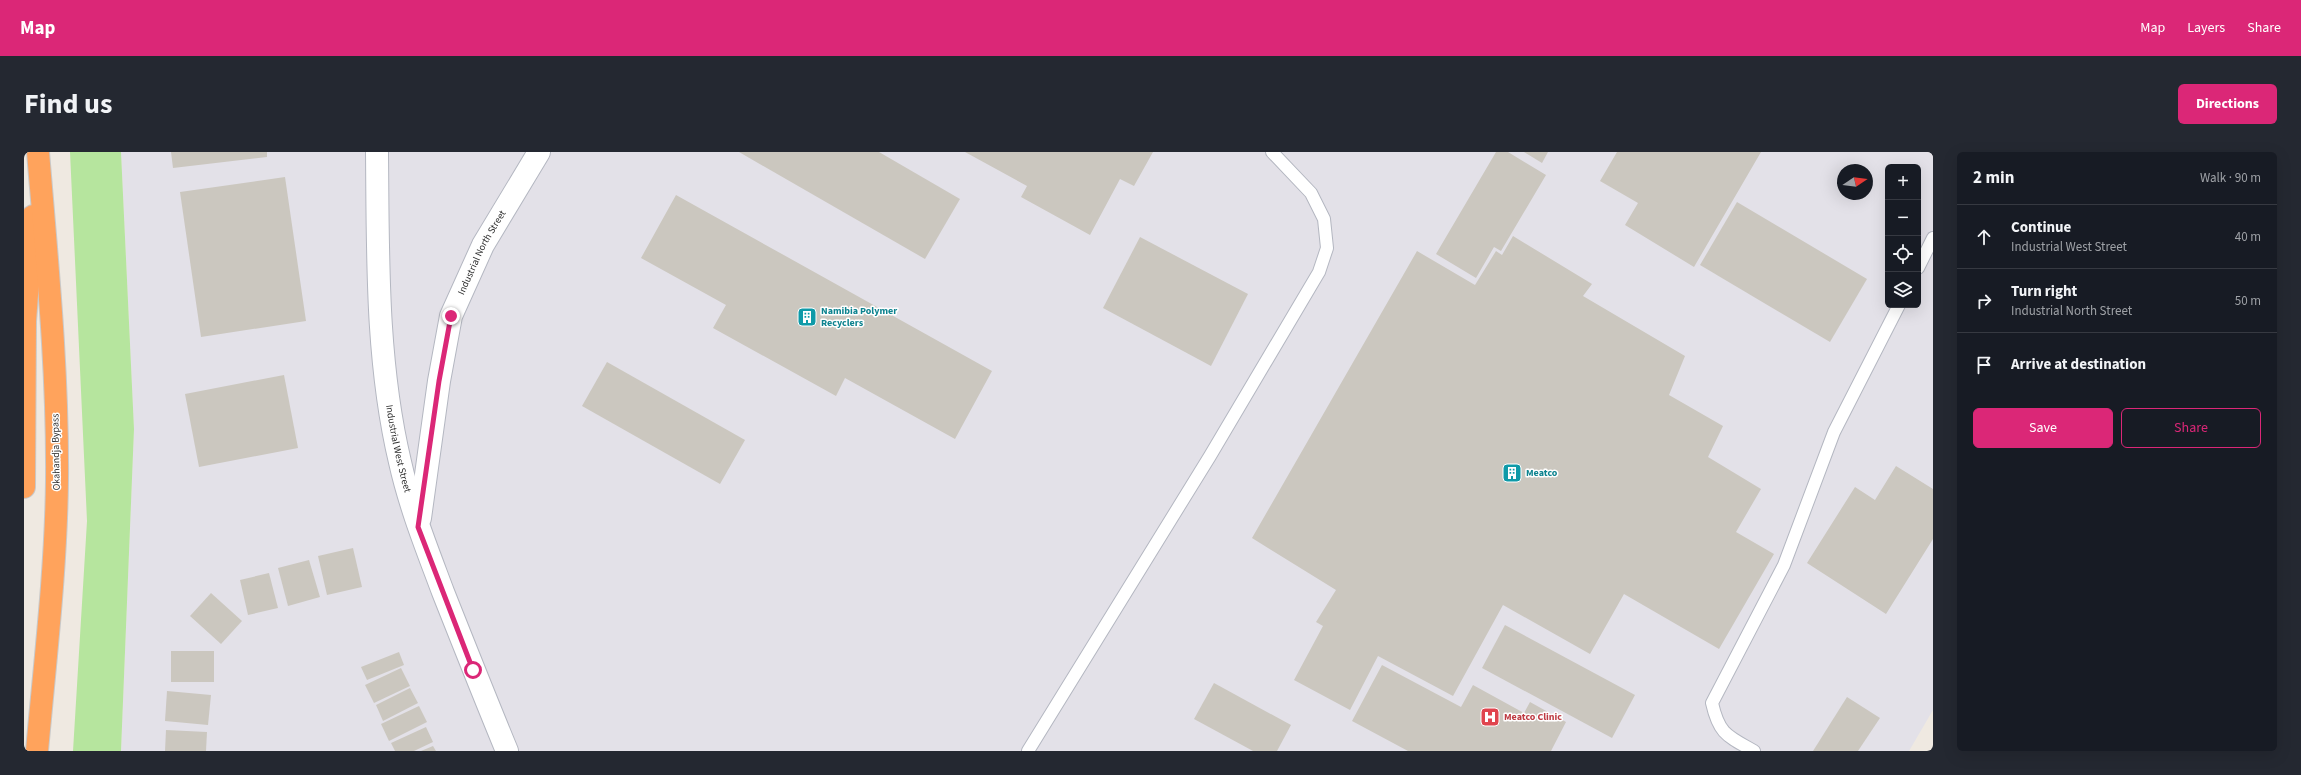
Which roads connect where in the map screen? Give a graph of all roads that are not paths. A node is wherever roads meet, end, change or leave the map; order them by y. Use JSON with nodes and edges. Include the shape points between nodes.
{"nodes":[{"id":1,"x":38,"y":152,"type":"edge"},
{"id":2,"x":377,"y":152,"type":"edge"},
{"id":3,"x":539,"y":152,"type":"edge"},
{"id":4,"x":1272,"y":152,"type":"edge"},
{"id":5,"x":1933,"y":238,"type":"edge"},
{"id":6,"x":1921,"y":262,"type":"edge"},
{"id":7,"x":1897,"y":308,"type":"edge"},
{"id":8,"x":24,"y":487,"type":"edge"},
{"id":9,"x":418,"y":527,"type":"junction"},
{"id":10,"x":37,"y":751,"type":"edge"},
{"id":11,"x":507,"y":751,"type":"edge"},
{"id":12,"x":1028,"y":751,"type":"edge"},
{"id":13,"x":1754,"y":751,"type":"edge"}],
"edges":[{"from":1,"to":8,"type":"highway","name":"Okahandja Bypass","via":[[25,321]]},
{"from":1,"to":10,"type":"highway","name":"Okahandja Bypass","via":[[53,323],[57,480]]},
{"from":2,"to":9,"type":"street","name":"Industrial West Street","via":[[380,316],[388,400],[400,462]]},
{"from":3,"to":9,"type":"street","name":"Industrial North Street","via":[[483,245],[451,316]]},
{"from":4,"to":12,"type":"lane","via":[[1311,193],[1324,219],[1327,248],[1319,272],[1210,456]]},
{"from":5,"to":6,"type":"lane"},
{"from":7,"to":13,"type":"lane","via":[[1834,432],[1784,565],[1712,703],[1716,721],[1726,736]]},
{"from":9,"to":11,"type":"street","name":"Industrial West Street"}]}
